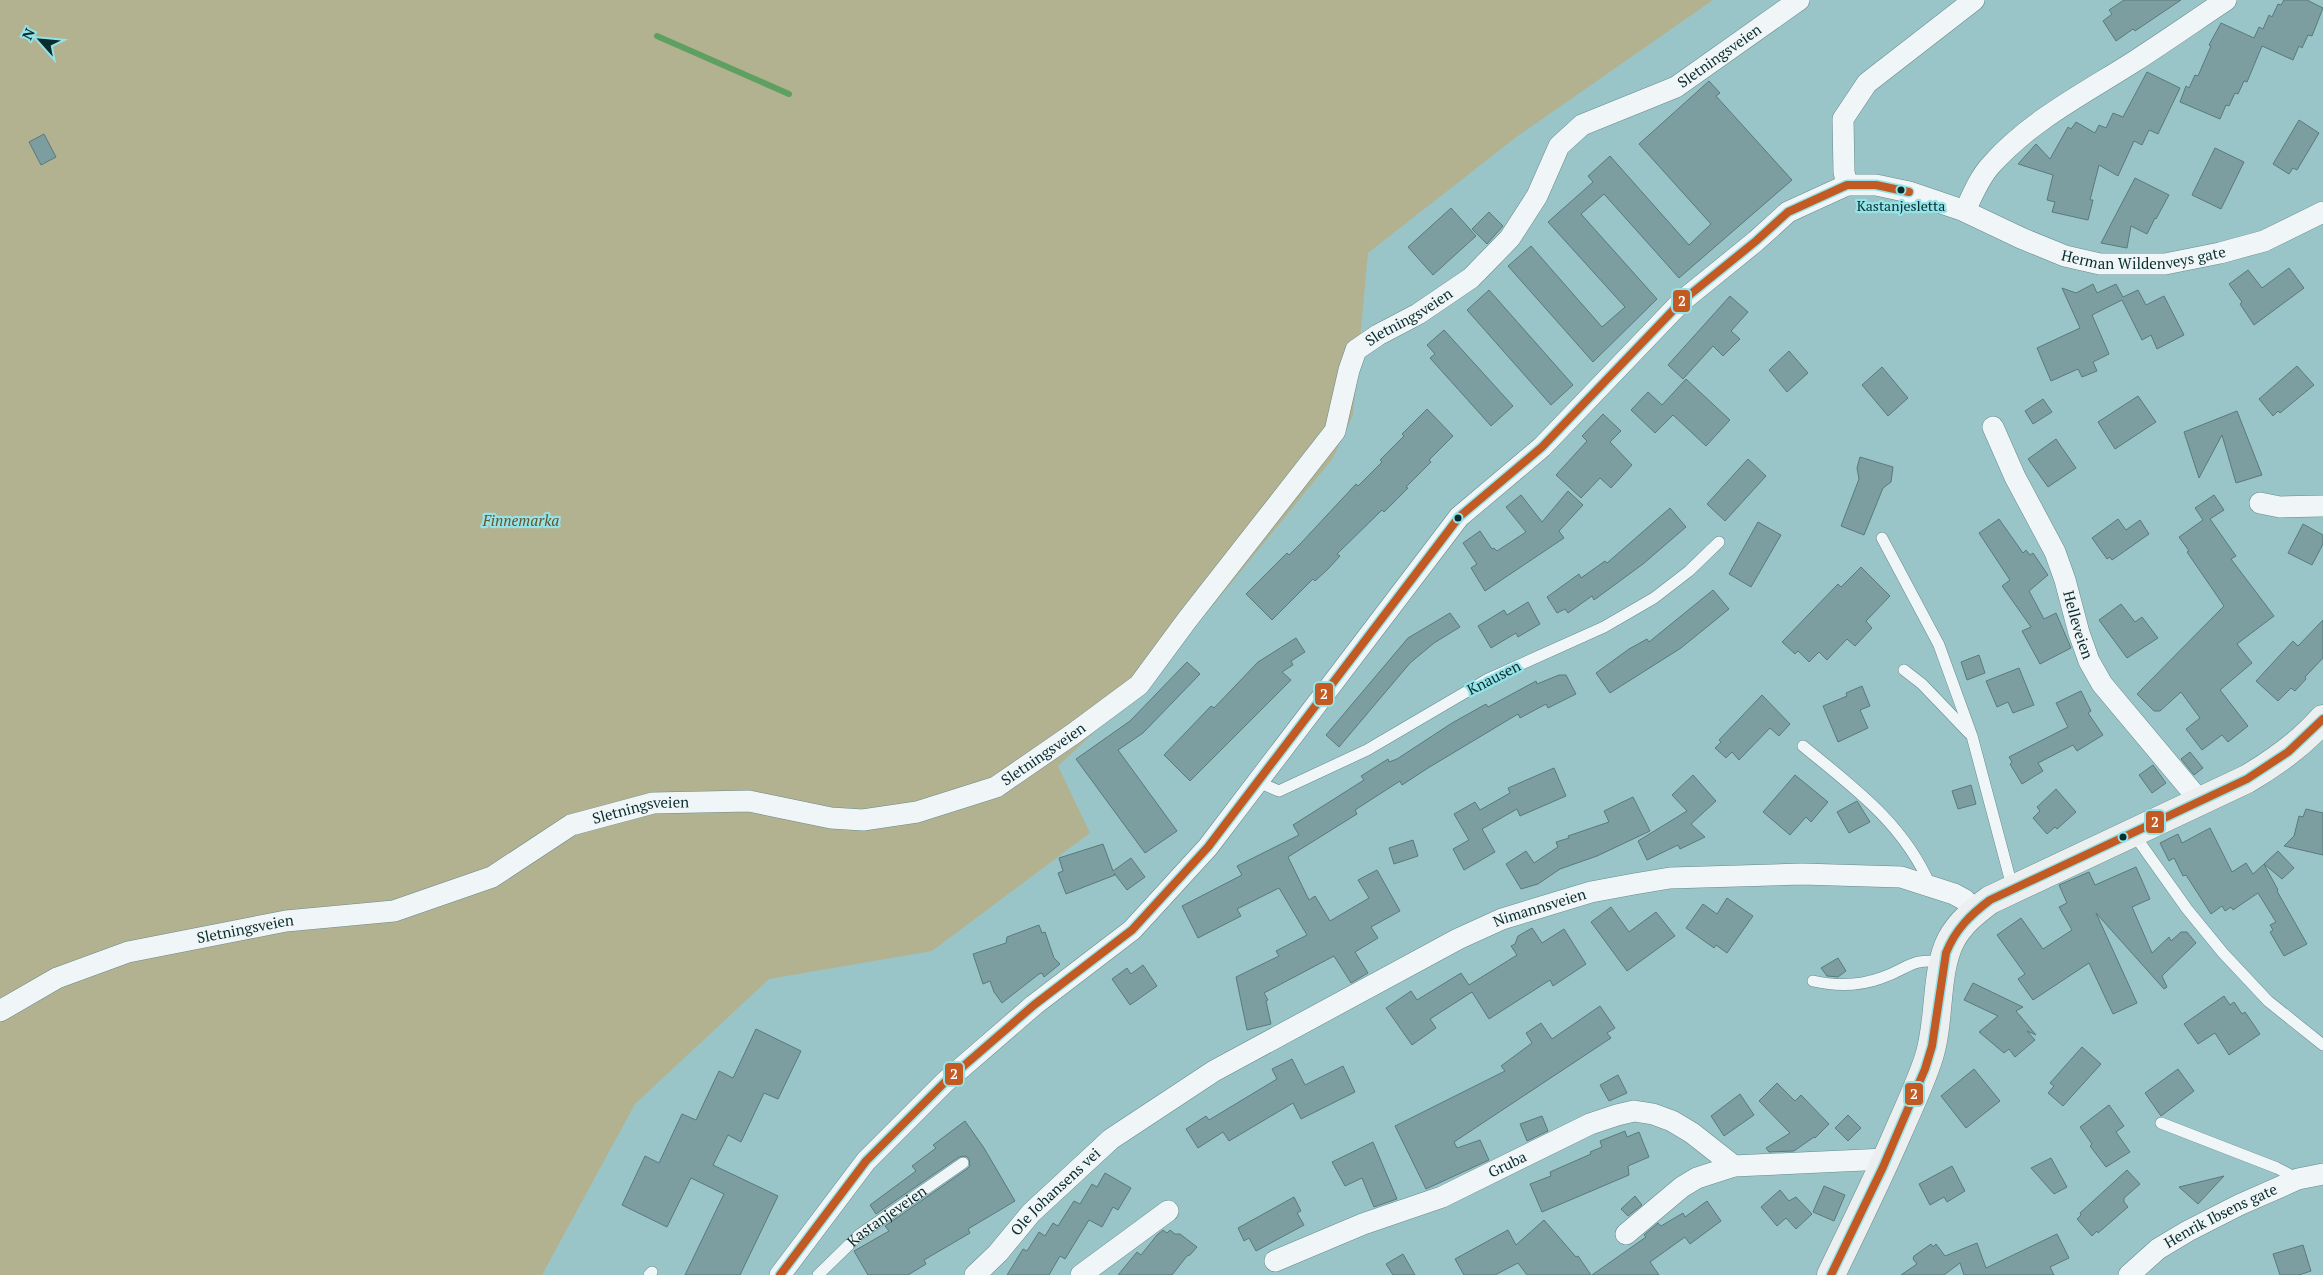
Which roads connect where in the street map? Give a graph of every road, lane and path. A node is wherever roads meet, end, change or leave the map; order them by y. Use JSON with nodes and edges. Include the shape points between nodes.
{"nodes":[{"id":1,"x":1799,"y":0,"type":"edge"},
{"id":2,"x":1974,"y":0,"type":"edge"},
{"id":3,"x":2226,"y":0,"type":"edge"},
{"id":4,"x":1847,"y":185,"type":"junction"},
{"id":5,"x":1965,"y":211,"type":"junction"},
{"id":6,"x":2323,"y":212,"type":"edge"},
{"id":7,"x":1993,"y":427,"type":"dead end"},
{"id":8,"x":2260,"y":503,"type":"dead end"},
{"id":9,"x":2323,"y":506,"type":"edge"},
{"id":10,"x":1882,"y":538,"type":"dead end"},
{"id":11,"x":1719,"y":542,"type":"dead end"},
{"id":12,"x":1904,"y":670,"type":"dead end"},
{"id":13,"x":2323,"y":719,"type":"edge"},
{"id":14,"x":1972,"y":736,"type":"junction"},
{"id":15,"x":1803,"y":746,"type":"dead end"},
{"id":16,"x":1258,"y":782,"type":"junction"},
{"id":17,"x":2200,"y":801,"type":"junction"},
{"id":18,"x":2133,"y":833,"type":"junction"},
{"id":19,"x":1930,"y":885,"type":"junction"},
{"id":20,"x":2013,"y":890,"type":"junction"},
{"id":21,"x":1975,"y":911,"type":"junction"},
{"id":22,"x":1943,"y":962,"type":"junction"},
{"id":23,"x":1813,"y":981,"type":"dead end"},
{"id":24,"x":0,"y":1011,"type":"edge"},
{"id":25,"x":2323,"y":1045,"type":"edge"},
{"id":26,"x":1145,"y":1118,"type":"joint"},
{"id":27,"x":2161,"y":1123,"type":"dead end"},
{"id":28,"x":1886,"y":1159,"type":"junction"},
{"id":29,"x":963,"y":1163,"type":"dead end"},
{"id":30,"x":1734,"y":1166,"type":"junction"},
{"id":31,"x":2323,"y":1174,"type":"edge"},
{"id":32,"x":2298,"y":1179,"type":"junction"},
{"id":33,"x":1168,"y":1211,"type":"dead end"},
{"id":34,"x":1626,"y":1234,"type":"dead end"},
{"id":35,"x":1275,"y":1262,"type":"dead end"},
{"id":36,"x":780,"y":1275,"type":"edge"},
{"id":37,"x":818,"y":1275,"type":"edge"},
{"id":38,"x":975,"y":1275,"type":"edge"},
{"id":39,"x":1081,"y":1275,"type":"edge"},
{"id":40,"x":1831,"y":1275,"type":"edge"},
{"id":41,"x":2129,"y":1275,"type":"edge"}],
"edges":[{"from":1,"to":24,"type":"street","name":"Sletningsveien","via":[[1676,87],[1582,125],[1559,146],[1537,196],[1510,238],[1471,278],[1356,350],[1335,431],[1140,685],[996,787],[917,812],[863,820],[831,818],[749,801],[653,803],[571,825],[492,877],[394,911],[286,921],[128,952],[57,978]]},
{"from":2,"to":4,"type":"street","via":[[1867,83],[1843,119]]},
{"from":3,"to":5,"type":"street","via":[[2062,105],[2029,130],[1991,165]]},
{"from":4,"to":5,"type":"street","name":"Herman Wildenveys gate","via":[[1892,188]]},
{"from":4,"to":16,"type":"street","via":[[1788,212],[1682,301],[1542,447],[1459,517]]},
{"from":5,"to":6,"type":"street","name":"Herman Wildenveys gate","via":[[2065,256],[2100,264],[2165,264],[2220,253],[2264,241]]},
{"from":7,"to":17,"type":"street","name":"Helleveien","via":[[2015,477],[2055,552],[2089,661],[2102,684]]},
{"from":8,"to":9,"type":"street","via":[[2280,507]]},
{"from":10,"to":14,"type":"lane","via":[[1939,645]]},
{"from":11,"to":16,"type":"lane","name":"Knausen","via":[[1654,598],[1604,627],[1488,679],[1367,750],[1279,791]]},
{"from":12,"to":14,"type":"lane"},
{"from":13,"to":17,"type":"main road","via":[[2276,762]]},
{"from":14,"to":20,"type":"lane"},
{"from":15,"to":19,"type":"lane","via":[[1885,816],[1916,856]]},
{"from":16,"to":36,"type":"street","via":[[1208,847],[1132,930],[965,1063],[866,1161]]},
{"from":17,"to":18,"type":"main road"},
{"from":18,"to":20,"type":"main road"},
{"from":18,"to":25,"type":"lane","via":[[2187,909],[2224,953],[2268,1001]]},
{"from":19,"to":21,"type":"street","name":"Nimannsveien","via":[[1965,900]]},
{"from":19,"to":26,"type":"street","name":"Nimannsveien","via":[[1901,877],[1802,874],[1670,878],[1591,892],[1502,919],[1458,939],[1214,1072]]},
{"from":20,"to":21,"type":"main road"},
{"from":21,"to":22,"type":"main road","via":[[1950,941]]},
{"from":22,"to":23,"type":"lane","via":[[1918,961],[1871,981],[1835,986]]},
{"from":22,"to":28,"type":"main road","via":[[1936,1032],[1928,1060]]},
{"from":26,"to":38,"type":"street","name":"Ole Johansens vei","via":[[1110,1139],[1031,1213]]},
{"from":27,"to":32,"type":"lane"},
{"from":28,"to":30,"type":"street"},
{"from":28,"to":40,"type":"main road"},
{"from":29,"to":37,"type":"lane","name":"Kastanjeveien","via":[[859,1235]]},
{"from":30,"to":34,"type":"street","via":[[1697,1178],[1682,1187]]},
{"from":30,"to":35,"type":"street","name":"Gruba","via":[[1672,1121],[1634,1111],[1590,1124],[1442,1197],[1363,1224]]},
{"from":31,"to":32,"type":"street","name":"Henrik Ibsens gate"},
{"from":32,"to":41,"type":"street","name":"Henrik Ibsens gate","via":[[2188,1231],[2158,1249]]},
{"from":33,"to":39,"type":"street"}]}
